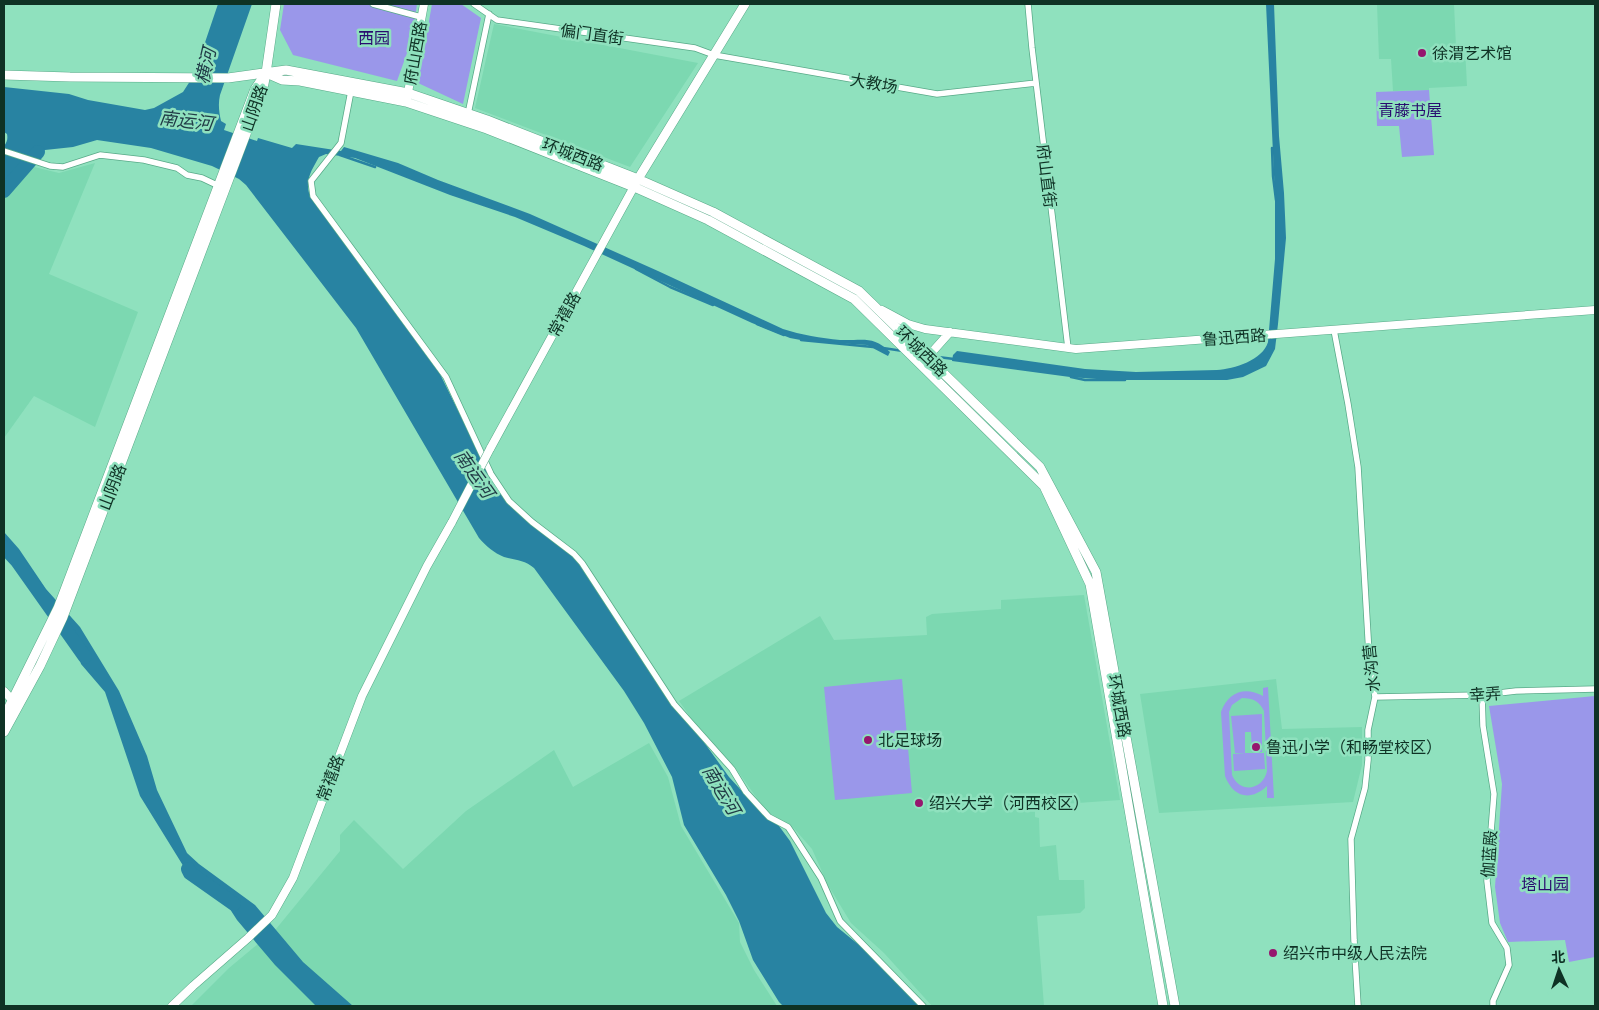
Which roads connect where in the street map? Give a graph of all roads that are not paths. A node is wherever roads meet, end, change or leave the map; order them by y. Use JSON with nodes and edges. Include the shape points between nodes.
{"nodes":[{"id":1,"x":276,"y":4,"type":"edge"},
{"id":2,"x":373,"y":4,"type":"edge"},
{"id":3,"x":424,"y":4,"type":"edge"},
{"id":4,"x":474,"y":4,"type":"edge"},
{"id":5,"x":745,"y":4,"type":"edge"},
{"id":6,"x":1028,"y":4,"type":"edge"},
{"id":7,"x":488,"y":14,"type":"junction"},
{"id":8,"x":421,"y":17,"type":"junction"},
{"id":9,"x":714,"y":55,"type":"junction"},
{"id":10,"x":266,"y":73,"type":"junction"},
{"id":11,"x":4,"y":75,"type":"edge"},
{"id":12,"x":1036,"y":83,"type":"junction"},
{"id":13,"x":351,"y":91,"type":"junction"},
{"id":14,"x":407,"y":97,"type":"junction"},
{"id":15,"x":468,"y":114,"type":"junction"},
{"id":16,"x":4,"y":151,"type":"edge"},
{"id":17,"x":227,"y":174,"type":"junction"},
{"id":18,"x":636,"y":183,"type":"junction"},
{"id":19,"x":219,"y":186,"type":"junction"},
{"id":20,"x":878,"y":308,"type":"junction"},
{"id":21,"x":1595,"y":310,"type":"edge"},
{"id":22,"x":1334,"y":330,"type":"junction"},
{"id":23,"x":950,"y":332,"type":"junction"},
{"id":24,"x":1068,"y":348,"type":"junction"},
{"id":25,"x":925,"y":360,"type":"junction"},
{"id":26,"x":56,"y":624,"type":"junction"},
{"id":27,"x":1595,"y":689,"type":"edge"},
{"id":28,"x":4,"y":691,"type":"edge"},
{"id":29,"x":1482,"y":695,"type":"junction"},
{"id":30,"x":1375,"y":697,"type":"junction"},
{"id":31,"x":13,"y":701,"type":"junction"},
{"id":32,"x":4,"y":716,"type":"edge"},
{"id":33,"x":4,"y":732,"type":"edge"},
{"id":34,"x":172,"y":1006,"type":"edge"},
{"id":35,"x":923,"y":1006,"type":"edge"},
{"id":36,"x":1163,"y":1006,"type":"edge"},
{"id":37,"x":1175,"y":1006,"type":"edge"},
{"id":38,"x":1358,"y":1006,"type":"edge"},
{"id":39,"x":1493,"y":1006,"type":"edge"}],
"edges":[{"from":1,"to":10,"type":"main road"},
{"from":2,"to":8,"type":"street"},
{"from":3,"to":8,"type":"street","name":"府山西路"},
{"from":4,"to":7,"type":"street","name":"偏门直街"},
{"from":5,"to":9,"type":"main road"},
{"from":6,"to":12,"type":"street","name":"府山直街"},
{"from":7,"to":9,"type":"street","name":"偏门直街","via":[[496,20],[695,48]]},
{"from":7,"to":15,"type":"street"},
{"from":8,"to":14,"type":"street","name":"府山西路"},
{"from":9,"to":12,"type":"street","name":"大教场","via":[[937,94]]},
{"from":9,"to":18,"type":"main road"},
{"from":10,"to":11,"type":"main road","via":[[189,79]]},
{"from":10,"to":13,"type":"main road","name":"环城西路","via":[[282,80]]},
{"from":10,"to":14,"type":"main road","name":"环城西路","via":[[286,70]]},
{"from":10,"to":17,"type":"main road","name":"山阴路","via":[[255,89]]},
{"from":12,"to":24,"type":"street","name":"府山直街"},
{"from":13,"to":14,"type":"main road","name":"环城西路"},
{"from":13,"to":35,"type":"street","via":[[341,143],[311,181],[313,196],[446,377],[491,474],[509,501],[582,562],[674,704],[732,769],[746,792],[769,817],[792,833],[821,878],[840,922]]},
{"from":14,"to":15,"type":"main road","name":"环城西路"},
{"from":14,"to":18,"type":"main road","name":"环城西路"},
{"from":15,"to":18,"type":"main road","name":"环城西路"},
{"from":16,"to":19,"type":"street","via":[[63,167],[100,155],[144,160],[177,168]]},
{"from":17,"to":19,"type":"main road","name":"山阴路"},
{"from":17,"to":26,"type":"main road","name":"山阴路","via":[[63,617]]},
{"from":18,"to":20,"type":"main road","name":"环城西路","via":[[713,212],[859,291]]},
{"from":18,"to":25,"type":"main road","name":"环城西路","via":[[854,298],[898,340]]},
{"from":18,"to":34,"type":"street","name":"常禧路","bridge":true,"via":[[427,566],[362,696],[293,878],[272,915]]},
{"from":19,"to":26,"type":"main road","name":"山阴路","via":[[58,608]]},
{"from":20,"to":23,"type":"street","name":"鲁迅西路","via":[[908,324]]},
{"from":20,"to":25,"type":"main road","name":"环城西路"},
{"from":21,"to":22,"type":"street","name":"鲁迅西路"},
{"from":22,"to":24,"type":"street","name":"鲁迅西路"},
{"from":22,"to":30,"type":"street","name":"水沟营","via":[[1358,467],[1369,654]]},
{"from":23,"to":24,"type":"street","name":"鲁迅西路"},
{"from":23,"to":25,"type":"street"},
{"from":25,"to":36,"type":"main road","name":"环城西路","via":[[932,375],[1044,486],[1090,584]]},
{"from":25,"to":37,"type":"main road","name":"环城西路","via":[[937,366],[1040,467],[1096,572]]},
{"from":26,"to":31,"type":"main road","name":"山阴路"},
{"from":26,"to":33,"type":"main road","name":"山阴路"},
{"from":27,"to":29,"type":"street","name":"幸弄"},
{"from":28,"to":31,"type":"street"},
{"from":29,"to":30,"type":"street","name":"幸弄"},
{"from":29,"to":39,"type":"street","name":"伽蓝殿","via":[[1494,794],[1487,881],[1492,923],[1507,948],[1509,966]]},
{"from":30,"to":38,"type":"street","name":"水沟营","via":[[1368,730],[1366,788],[1351,839]]},
{"from":31,"to":32,"type":"main road","name":"山阴路"}]}
